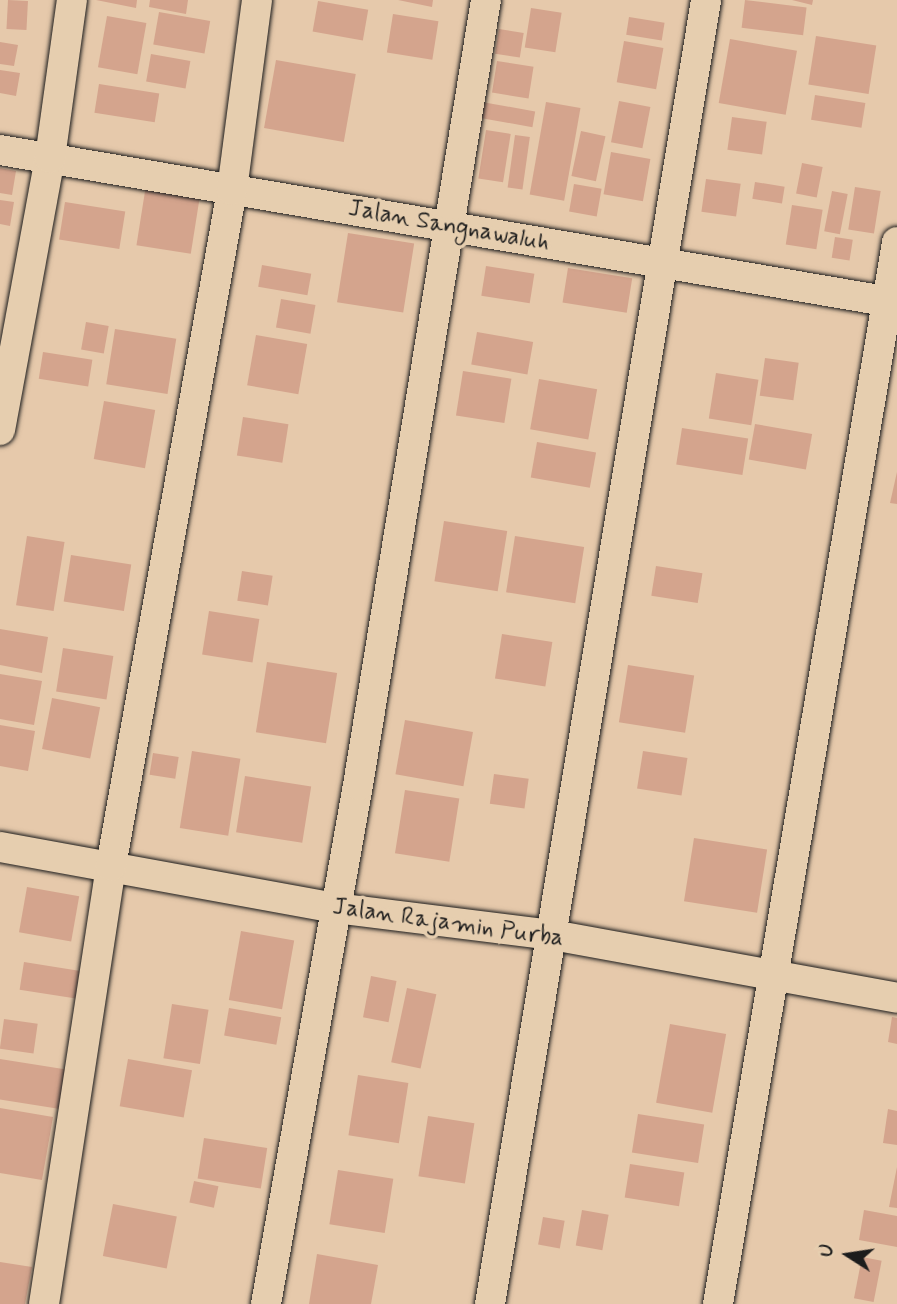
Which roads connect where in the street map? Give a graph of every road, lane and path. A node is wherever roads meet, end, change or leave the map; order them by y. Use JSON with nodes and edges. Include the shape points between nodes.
{"nodes":[{"id":1,"x":72,"y":0,"type":"edge"},
{"id":2,"x":257,"y":0,"type":"edge"},
{"id":3,"x":486,"y":0,"type":"edge"},
{"id":4,"x":706,"y":0,"type":"edge"},
{"id":5,"x":0,"y":150,"type":"edge"},
{"id":6,"x":50,"y":158,"type":"junction"},
{"id":7,"x":232,"y":190,"type":"junction"},
{"id":8,"x":447,"y":226,"type":"junction"},
{"id":9,"x":897,"y":242,"type":"edge"},
{"id":10,"x":662,"y":263,"type":"junction"},
{"id":11,"x":892,"y":303,"type":"edge"},
{"id":12,"x":0,"y":430,"type":"edge"},
{"id":13,"x":0,"y":847,"type":"edge"},
{"id":14,"x":111,"y":866,"type":"junction"},
{"id":15,"x":335,"y":908,"type":"junction"},
{"id":16,"x":552,"y":936,"type":"junction"},
{"id":17,"x":773,"y":975,"type":"junction"},
{"id":18,"x":897,"y":998,"type":"edge"},
{"id":19,"x":44,"y":1304,"type":"edge"},
{"id":20,"x":266,"y":1304,"type":"edge"},
{"id":21,"x":490,"y":1304,"type":"edge"},
{"id":22,"x":718,"y":1304,"type":"edge"}],
"edges":[{"from":1,"to":6,"type":"street"},
{"from":2,"to":7,"type":"street"},
{"from":3,"to":8,"type":"street"},
{"from":4,"to":10,"type":"street"},
{"from":5,"to":6,"type":"street","name":"Jalan Sangnawaluh"},
{"from":6,"to":7,"type":"street","name":"Jalan Sangnawaluh"},
{"from":6,"to":12,"type":"street"},
{"from":7,"to":8,"type":"street","name":"Jalan Sangnawaluh"},
{"from":7,"to":14,"type":"street"},
{"from":8,"to":10,"type":"street","name":"Jalan Sangnawaluh"},
{"from":8,"to":15,"type":"street"},
{"from":9,"to":11,"type":"street"},
{"from":10,"to":11,"type":"street","name":"Jalan Sangnawaluh"},
{"from":10,"to":16,"type":"street"},
{"from":11,"to":17,"type":"street"},
{"from":13,"to":14,"type":"street","name":"Jalan Rajamin Purba"},
{"from":14,"to":15,"type":"street","name":"Jalan Rajamin Purba"},
{"from":14,"to":19,"type":"street"},
{"from":15,"to":16,"type":"street","name":"Jalan Rajamin Purba"},
{"from":15,"to":20,"type":"street"},
{"from":16,"to":17,"type":"street","name":"Jalan Rajamin Purba"},
{"from":16,"to":21,"type":"street"},
{"from":17,"to":18,"type":"street","name":"Jalan Rajamin Purba"},
{"from":17,"to":22,"type":"street"}]}
